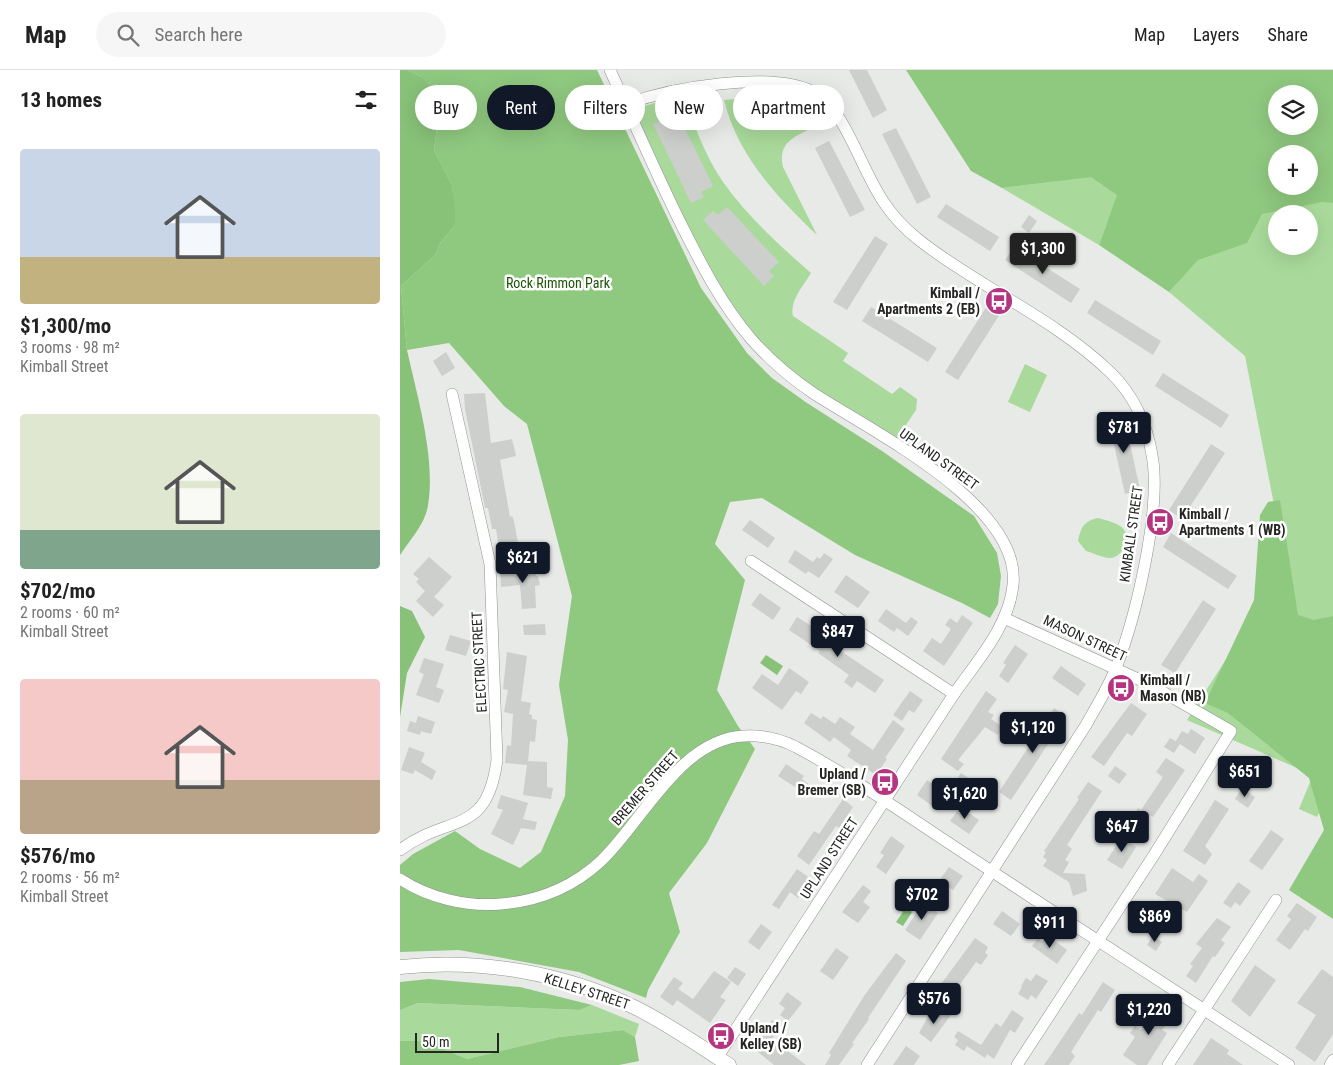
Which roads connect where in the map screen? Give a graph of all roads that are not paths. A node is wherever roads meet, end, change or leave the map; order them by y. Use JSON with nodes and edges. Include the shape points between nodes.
{"nodes":[{"id":1,"x":610,"y":70,"type":"edge"},
{"id":2,"x":617,"y":85,"type":"edge"},
{"id":3,"x":645,"y":98,"type":"edge"},
{"id":4,"x":637,"y":130,"type":"edge"},
{"id":5,"x":452,"y":394,"type":"dead end"},
{"id":6,"x":751,"y":562,"type":"dead end"},
{"id":7,"x":1004,"y":618,"type":"junction"},
{"id":8,"x":1115,"y":670,"type":"junction"},
{"id":9,"x":954,"y":694,"type":"junction"},
{"id":10,"x":884,"y":802,"type":"junction"},
{"id":11,"x":400,"y":850,"type":"edge"},
{"id":12,"x":991,"y":871,"type":"junction"},
{"id":13,"x":400,"y":879,"type":"edge"},
{"id":14,"x":1276,"y":900,"type":"dead end"},
{"id":15,"x":1097,"y":940,"type":"junction"},
{"id":16,"x":400,"y":967,"type":"edge"},
{"id":17,"x":1204,"y":1009,"type":"junction"},
{"id":18,"x":1333,"y":1060,"type":"edge"},
{"id":19,"x":723,"y":1061,"type":"edge"},
{"id":20,"x":867,"y":1065,"type":"edge"},
{"id":21,"x":1017,"y":1065,"type":"edge"},
{"id":22,"x":1168,"y":1065,"type":"edge"},
{"id":23,"x":1289,"y":1065,"type":"edge"},
{"id":24,"x":1330,"y":1065,"type":"edge"}],
"edges":[{"from":1,"to":2,"type":"street","name":"UPLAND STREET"},
{"from":3,"to":8,"type":"street","name":"KIMBALL STREET","via":[[698,85],[764,80],[790,83],[814,93],[841,121],[890,213],[918,240],[1092,356],[1121,383],[1146,429],[1154,481],[1140,583],[1130,627]]},
{"from":4,"to":7,"type":"street","name":"UPLAND STREET","via":[[701,265],[721,299],[752,340],[811,391],[954,486],[992,523],[1007,546],[1014,573]]},
{"from":5,"to":11,"type":"street","name":"ELECTRIC STREET","via":[[490,564],[497,760],[493,785],[481,808],[472,816],[412,841]]},
{"from":6,"to":9,"type":"street"},
{"from":7,"to":8,"type":"street","name":"MASON STREET"},
{"from":7,"to":9,"type":"street","name":"UPLAND STREET"},
{"from":8,"to":12,"type":"street","name":"KIMBALL STREET","via":[[1086,725]]},
{"from":8,"to":15,"type":"street","name":"MASON STREET","via":[[1192,707],[1231,731]]},
{"from":9,"to":10,"type":"street","name":"UPLAND STREET"},
{"from":10,"to":12,"type":"street","name":"BREMER STREET"},
{"from":10,"to":13,"type":"street","name":"BREMER STREET","via":[[795,746],[770,738],[738,737],[718,742],[695,754],[600,862],[569,885],[545,896],[492,905],[464,903],[438,897]]},
{"from":10,"to":19,"type":"street","name":"UPLAND STREET"},
{"from":12,"to":15,"type":"street","name":"BREMER STREET"},
{"from":12,"to":20,"type":"street","name":"KIMBALL STREET"},
{"from":14,"to":17,"type":"street"},
{"from":15,"to":17,"type":"street","name":"BREMER STREET"},
{"from":15,"to":21,"type":"street"},
{"from":16,"to":19,"type":"street","name":"KELLEY STREET","via":[[486,967],[565,980],[636,1008]]},
{"from":17,"to":22,"type":"street"},
{"from":17,"to":23,"type":"street","name":"BREMER STREET"},
{"from":18,"to":24,"type":"street"}]}
